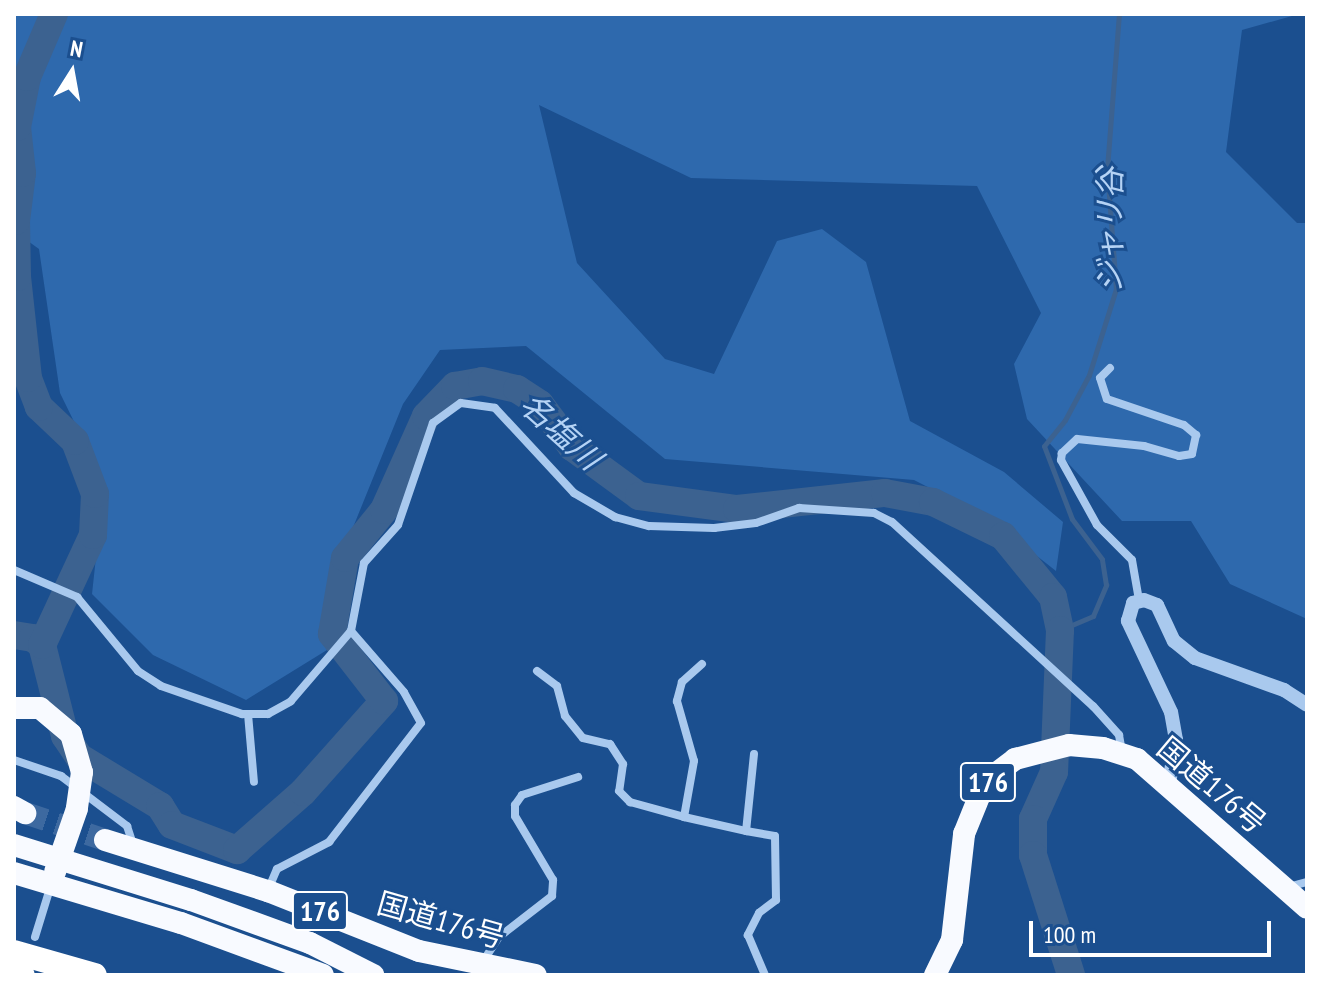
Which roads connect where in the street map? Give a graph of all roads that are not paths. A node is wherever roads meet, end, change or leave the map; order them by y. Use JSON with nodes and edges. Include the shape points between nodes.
{"nodes":[{"id":1,"x":1110,"y":368,"type":"dead end"},
{"id":2,"x":14,"y":570,"type":"edge"},
{"id":3,"x":1139,"y":600,"type":"junction"},
{"id":4,"x":351,"y":631,"type":"junction"},
{"id":5,"x":702,"y":664,"type":"dead end"},
{"id":6,"x":537,"y":671,"type":"dead end"},
{"id":7,"x":1307,"y":705,"type":"edge"},
{"id":8,"x":14,"y":708,"type":"edge"},
{"id":9,"x":248,"y":714,"type":"junction"},
{"id":10,"x":1122,"y":752,"type":"junction"},
{"id":11,"x":754,"y":754,"type":"dead end"},
{"id":12,"x":14,"y":760,"type":"edge"},
{"id":13,"x":578,"y":777,"type":"dead end"},
{"id":14,"x":254,"y":782,"type":"dead end"},
{"id":15,"x":1169,"y":784,"type":"junction"},
{"id":16,"x":684,"y":817,"type":"junction"},
{"id":17,"x":746,"y":831,"type":"junction"},
{"id":18,"x":105,"y":840,"type":"tunnel mouth"},
{"id":19,"x":14,"y":845,"type":"edge"},
{"id":20,"x":135,"y":849,"type":"junction"},
{"id":21,"x":60,"y":859,"type":"junction"},
{"id":22,"x":14,"y":873,"type":"edge"},
{"id":23,"x":1307,"y":882,"type":"edge"},
{"id":24,"x":51,"y":885,"type":"junction"},
{"id":25,"x":1284,"y":888,"type":"junction"},
{"id":26,"x":268,"y":891,"type":"junction"},
{"id":27,"x":1307,"y":908,"type":"edge"},
{"id":28,"x":35,"y":937,"type":"dead end"},
{"id":29,"x":14,"y":952,"type":"edge"},
{"id":30,"x":483,"y":970,"type":"edge"},
{"id":31,"x":14,"y":972,"type":"edge"},
{"id":32,"x":23,"y":975,"type":"edge"},
{"id":33,"x":95,"y":975,"type":"edge"},
{"id":34,"x":323,"y":975,"type":"edge"},
{"id":35,"x":373,"y":975,"type":"edge"},
{"id":36,"x":536,"y":975,"type":"edge"},
{"id":37,"x":765,"y":975,"type":"edge"},
{"id":38,"x":935,"y":975,"type":"edge"}],
"edges":[{"from":1,"to":3,"type":"street","via":[[1100,378],[1107,399],[1184,425],[1196,435],[1192,454],[1179,456],[1144,446],[1077,439],[1062,453],[1097,525],[1132,560]]},
{"from":2,"to":9,"type":"street","via":[[77,597],[138,671],[161,686]]},
{"from":3,"to":7,"type":"street","via":[[1157,605],[1174,641],[1195,658],[1284,690]]},
{"from":3,"to":15,"type":"street","via":[[1129,608],[1128,621],[1171,712],[1176,740]]},
{"from":4,"to":9,"type":"street","via":[[291,701],[268,714]]},
{"from":4,"to":10,"type":"street","via":[[364,563],[398,525],[433,423],[450,406],[478,403],[495,408],[574,493],[615,517],[649,526],[714,528],[756,523],[799,508],[874,513],[892,522],[1093,706],[1119,735]]},
{"from":4,"to":26,"type":"street","via":[[404,692],[421,723],[329,842],[277,869]]},
{"from":5,"to":16,"type":"street","via":[[682,682],[677,701],[694,761]]},
{"from":6,"to":16,"type":"street","via":[[557,686],[565,716],[583,738],[610,744],[623,764],[619,791],[630,802]]},
{"from":8,"to":21,"type":"highway","bridge":true,"via":[[40,708],[71,734],[82,772],[77,809]]},
{"from":9,"to":14,"type":"street"},
{"from":10,"to":15,"type":"highway","name":"国道176号","number":"176"},
{"from":10,"to":38,"type":"highway","name":"国道176号","number":"176","via":[[1069,745],[1015,759],[990,778],[964,834],[956,925]]},
{"from":11,"to":17,"type":"street"},
{"from":12,"to":20,"type":"street","via":[[61,776],[127,826]]},
{"from":13,"to":30,"type":"street","via":[[522,795],[515,805],[515,816],[553,880],[552,896],[499,937]]},
{"from":15,"to":25,"type":"highway","name":"国道176号","number":"176"},
{"from":16,"to":17,"type":"street"},
{"from":17,"to":37,"type":"street","via":[[775,836],[776,900],[759,913],[748,935]]},
{"from":18,"to":20,"type":"highway","name":"国道176号","number":"176"},
{"from":19,"to":21,"type":"highway","number":"176"},
{"from":20,"to":26,"type":"highway","name":"国道176号","number":"176"},
{"from":21,"to":24,"type":"highway"},
{"from":21,"to":35,"type":"highway","number":"176","via":[[310,943]]},
{"from":22,"to":24,"type":"highway","number":"176"},
{"from":23,"to":25,"type":"street"},
{"from":24,"to":28,"type":"street"},
{"from":24,"to":34,"type":"highway","number":"176","via":[[210,933]]},
{"from":25,"to":27,"type":"highway","name":"国道176号","number":"176"},
{"from":26,"to":30,"type":"highway","name":"国道176号","number":"176","via":[[387,941]]},
{"from":29,"to":33,"type":"highway"},
{"from":30,"to":36,"type":"highway","name":"国道176号","number":"176"},
{"from":31,"to":32,"type":"highway"}]}
